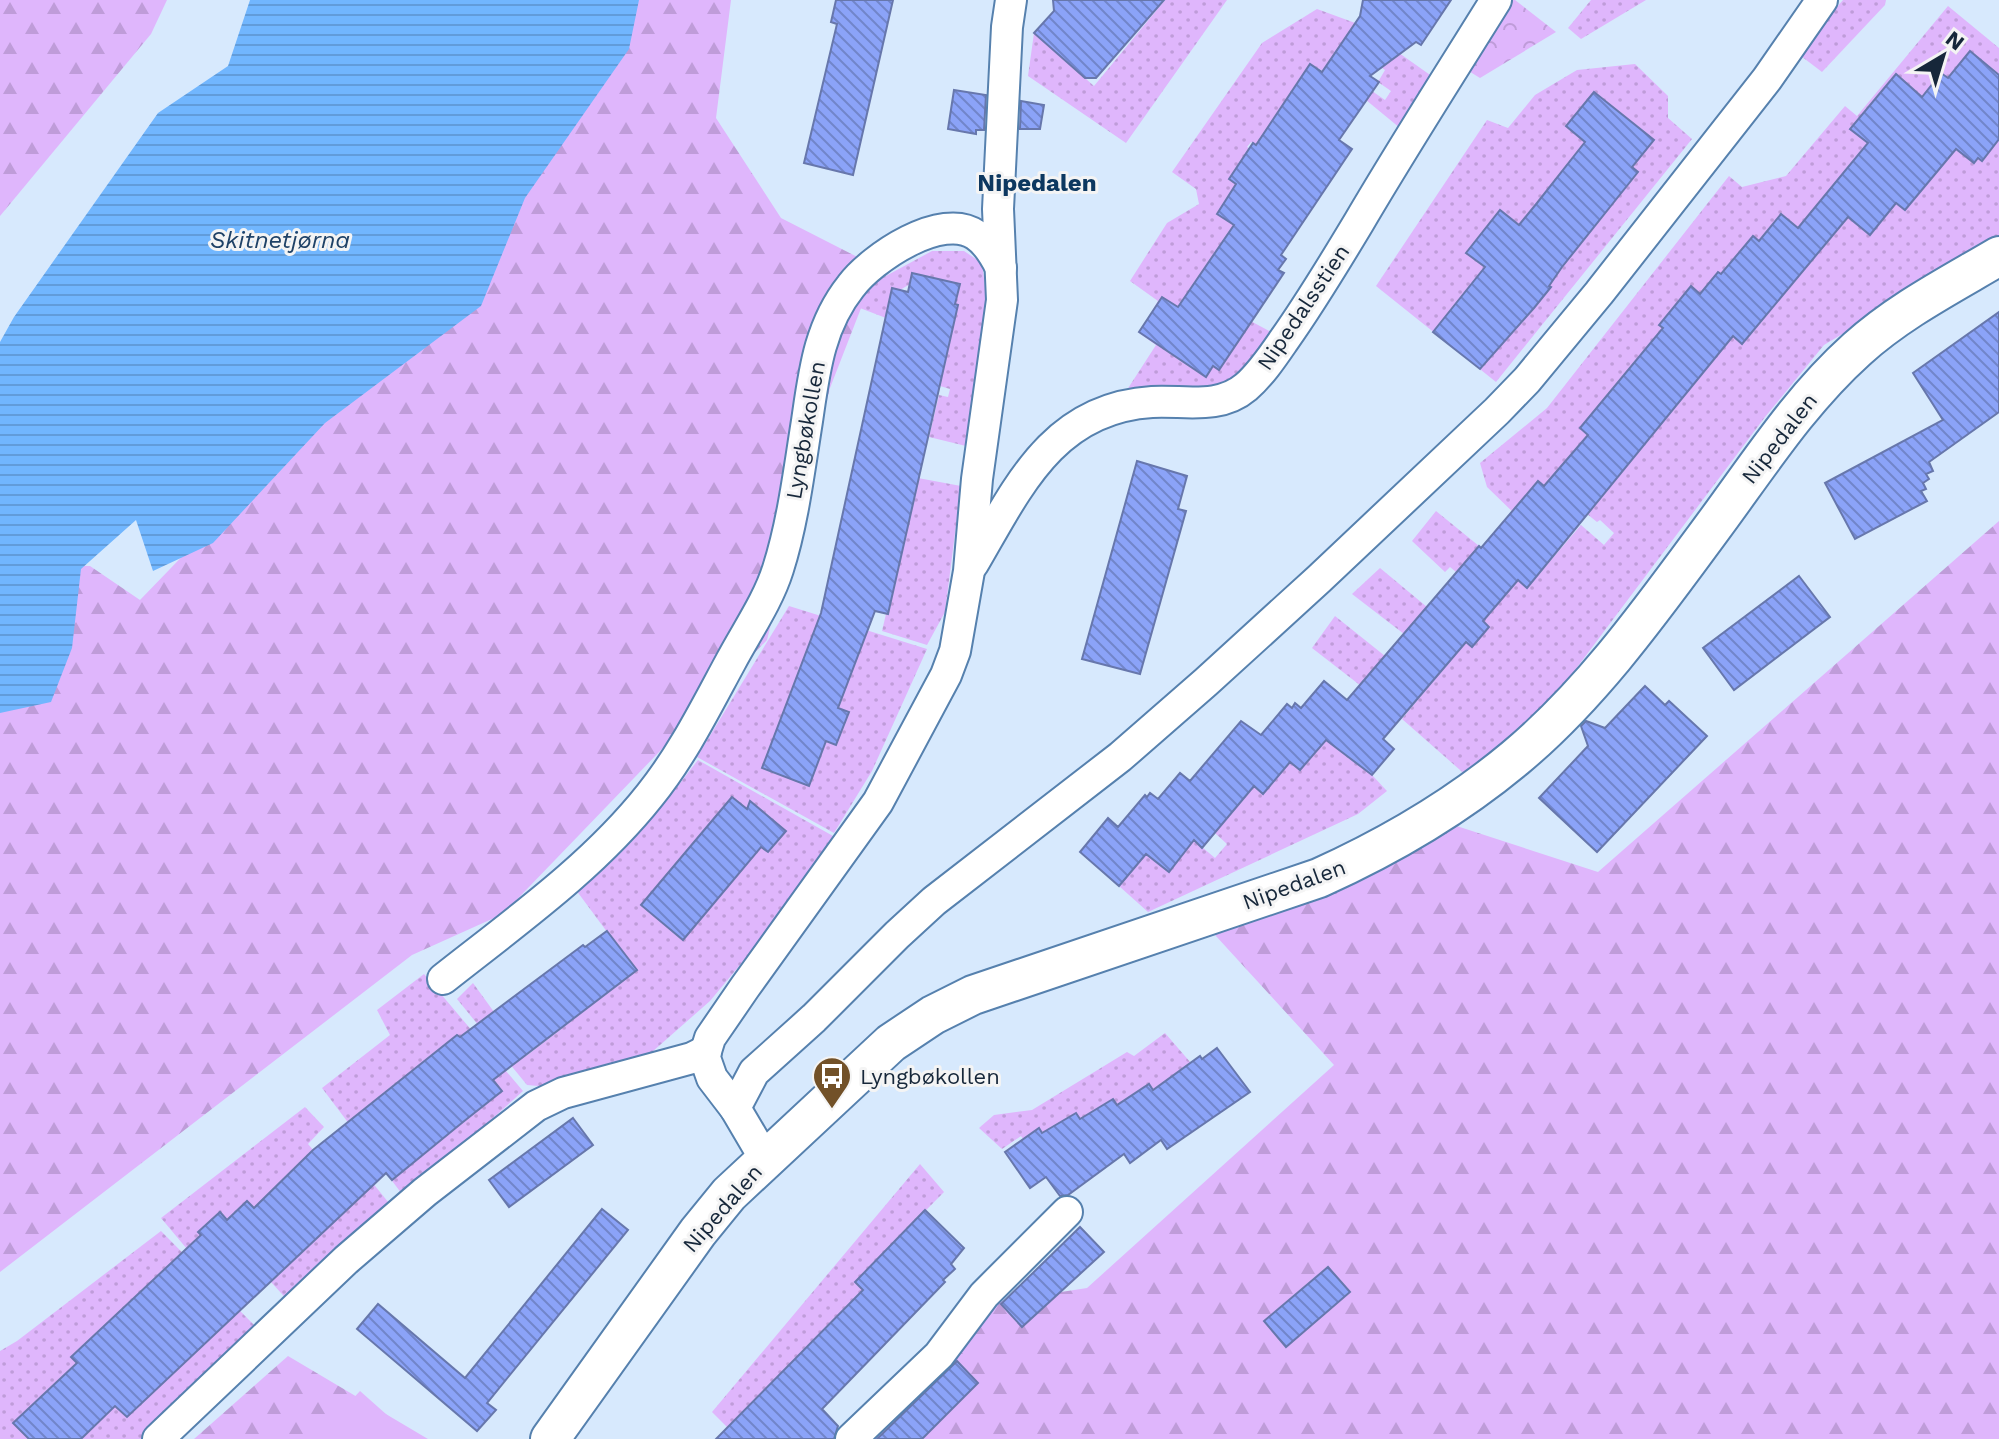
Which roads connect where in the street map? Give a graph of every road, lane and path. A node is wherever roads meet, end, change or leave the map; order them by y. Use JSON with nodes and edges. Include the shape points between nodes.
{"nodes":[{"id":1,"x":1496,"y":0,"type":"edge"},
{"id":2,"x":1822,"y":0,"type":"edge"},
{"id":3,"x":1013,"y":4,"type":"edge"},
{"id":4,"x":1999,"y":256,"type":"edge"},
{"id":5,"x":1002,"y":270,"type":"junction"},
{"id":6,"x":969,"y":571,"type":"junction"},
{"id":7,"x":443,"y":979,"type":"dead end"},
{"id":8,"x":706,"y":1051,"type":"junction"},
{"id":9,"x":735,"y":1108,"type":"junction"},
{"id":10,"x":765,"y":1159,"type":"junction"},
{"id":11,"x":1067,"y":1212,"type":"dead end"},
{"id":12,"x":158,"y":1439,"type":"edge"},
{"id":13,"x":550,"y":1439,"type":"edge"},
{"id":14,"x":851,"y":1439,"type":"edge"}],
"edges":[{"from":1,"to":6,"type":"street","name":"Nipedalsstien","via":[[1310,303],[1246,388],[1208,403],[1122,406],[1062,436],[1025,477]]},
{"from":2,"to":9,"type":"street","via":[[1608,282],[1497,411],[1120,757],[934,901],[754,1072]]},
{"from":3,"to":5,"type":"street","via":[[998,209]]},
{"from":4,"to":10,"type":"street","name":"Nipedalen","via":[[1907,310],[1812,393],[1596,676],[1527,747],[1468,795],[1405,835],[1319,878],[1008,982],[933,1015],[891,1043]]},
{"from":5,"to":6,"type":"street"},
{"from":5,"to":7,"type":"street","name":"Lyngbøkollen","via":[[976,234],[946,229],[897,247],[853,283],[822,338],[777,571],[681,753],[650,796],[606,842]]},
{"from":6,"to":8,"type":"street","via":[[946,675],[878,802],[745,987]]},
{"from":8,"to":9,"type":"street","via":[[712,1078]]},
{"from":8,"to":12,"type":"street","via":[[563,1093],[536,1106],[346,1260]]},
{"from":9,"to":10,"type":"street"},
{"from":10,"to":13,"type":"street","name":"Nipedalen","via":[[698,1232]]},
{"from":11,"to":14,"type":"street","via":[[984,1295],[939,1355]]}]}
